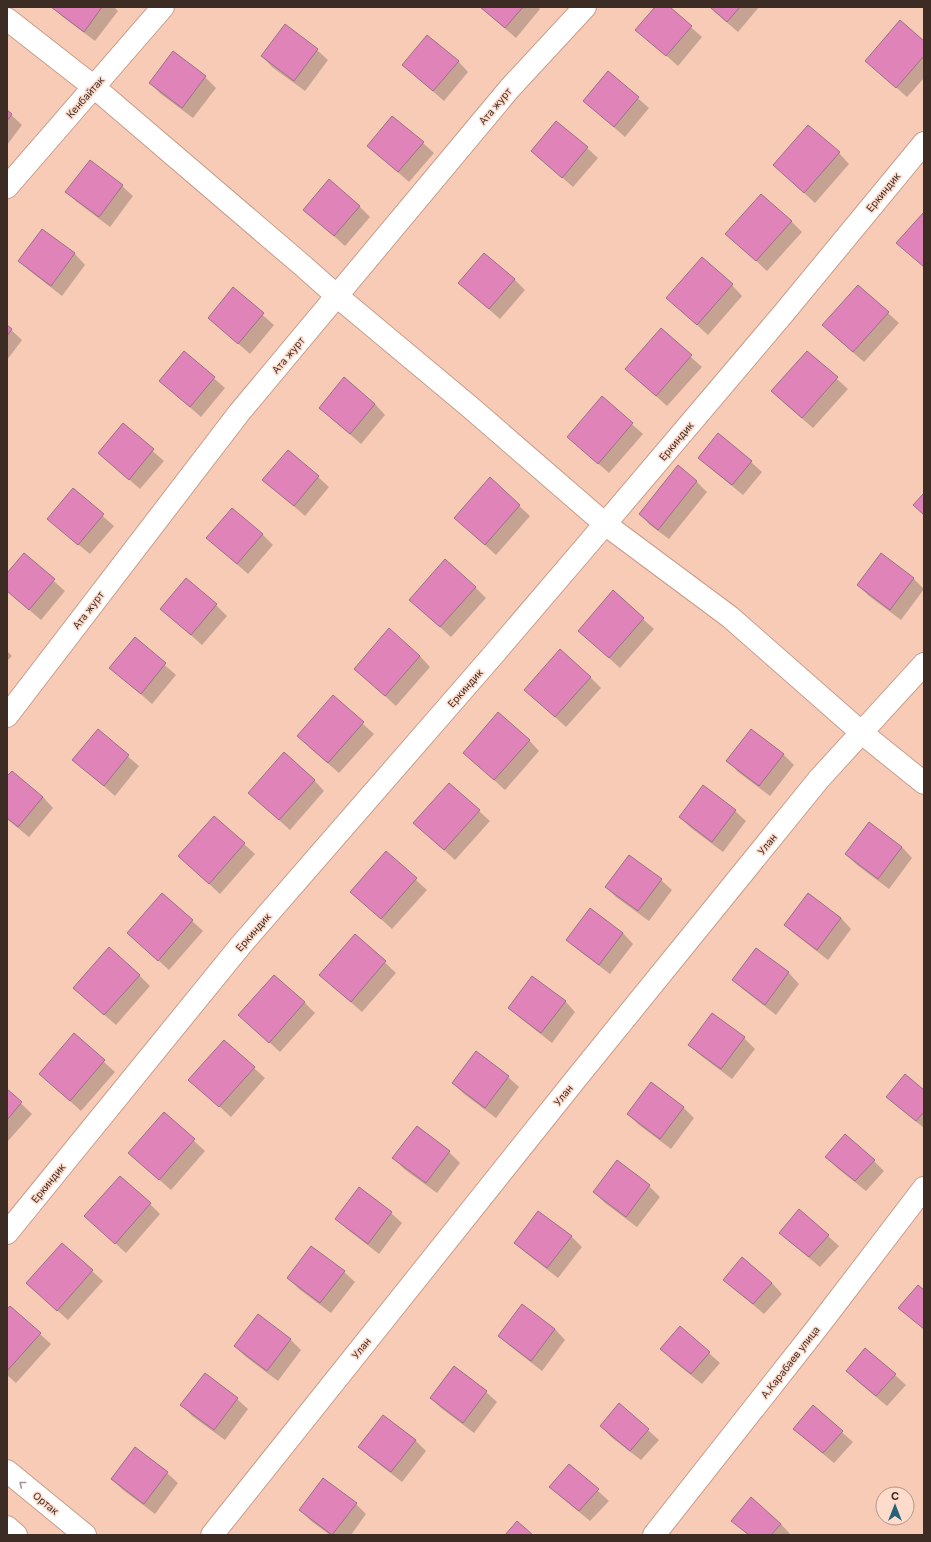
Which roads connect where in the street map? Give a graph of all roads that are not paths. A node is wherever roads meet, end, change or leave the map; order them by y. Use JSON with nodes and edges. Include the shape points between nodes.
{"nodes":[{"id":1,"x":163,"y":7,"type":"edge"},
{"id":2,"x":585,"y":7,"type":"edge"},
{"id":3,"x":7,"y":19,"type":"edge"},
{"id":4,"x":94,"y":87,"type":"junction"},
{"id":5,"x":924,"y":143,"type":"edge"},
{"id":6,"x":7,"y":187,"type":"edge"},
{"id":7,"x":337,"y":296,"type":"junction"},
{"id":8,"x":605,"y":524,"type":"junction"},
{"id":9,"x":924,"y":664,"type":"edge"},
{"id":10,"x":7,"y":716,"type":"edge"},
{"id":11,"x":862,"y":733,"type":"junction"},
{"id":12,"x":924,"y":783,"type":"edge"},
{"id":13,"x":924,"y":1188,"type":"edge"},
{"id":14,"x":7,"y":1233,"type":"edge"},
{"id":15,"x":7,"y":1471,"type":"edge"},
{"id":16,"x":7,"y":1527,"type":"edge"},
{"id":17,"x":16,"y":1535,"type":"edge"},
{"id":18,"x":85,"y":1535,"type":"edge"},
{"id":19,"x":212,"y":1535,"type":"edge"},
{"id":20,"x":654,"y":1535,"type":"edge"}],
"edges":[{"from":1,"to":4,"type":"street","name":"Кенбайтак"},
{"from":2,"to":7,"type":"street","name":"Ата журт","via":[[510,88]]},
{"from":3,"to":4,"type":"street"},
{"from":4,"to":6,"type":"street","name":"Кенбайтак"},
{"from":4,"to":7,"type":"street"},
{"from":5,"to":8,"type":"street","name":"Еркиндик"},
{"from":7,"to":8,"type":"street","via":[[470,406]]},
{"from":7,"to":10,"type":"street","name":"Ата журт","via":[[239,413]]},
{"from":8,"to":11,"type":"street","via":[[730,616]]},
{"from":8,"to":14,"type":"street","name":"Еркиндик","via":[[241,945]]},
{"from":9,"to":11,"type":"street","name":"Улан"},
{"from":11,"to":12,"type":"street"},
{"from":11,"to":19,"type":"street","name":"Улан","via":[[819,779]]},
{"from":13,"to":20,"type":"street","name":"А.Карабаев улица"},
{"from":18,"to":15,"type":"street","name":"Ортак","one_way":true},
{"from":16,"to":17,"type":"street"}]}
